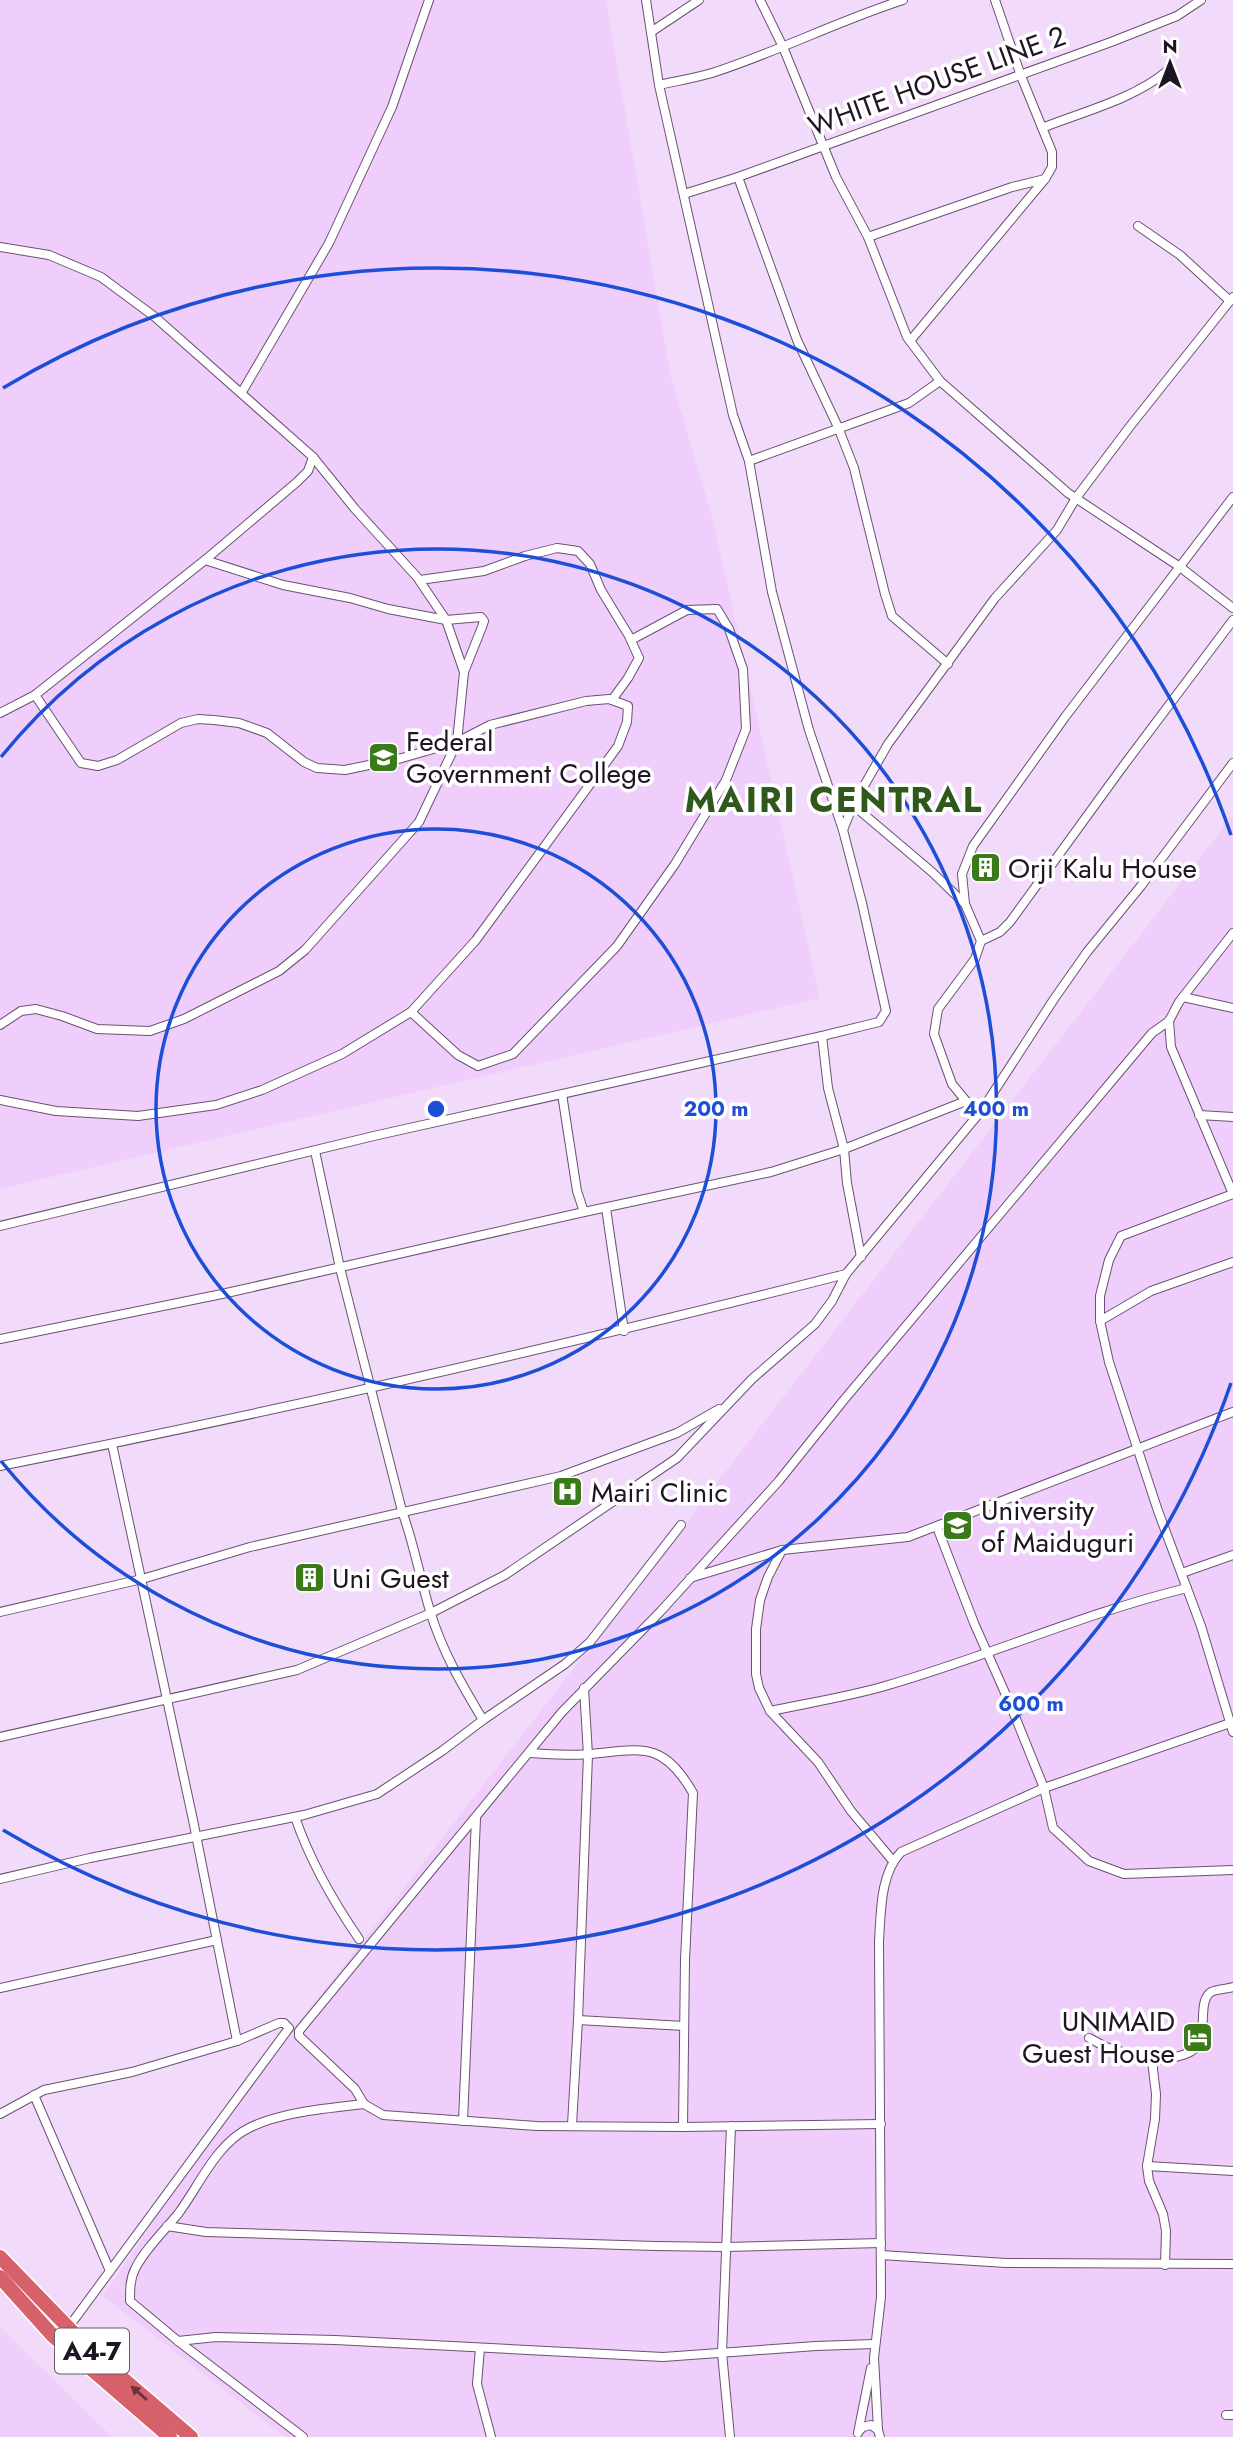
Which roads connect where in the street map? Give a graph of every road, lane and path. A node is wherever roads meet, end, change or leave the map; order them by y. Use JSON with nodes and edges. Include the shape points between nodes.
{"nodes":[{"id":1,"x":429,"y":0,"type":"edge"},
{"id":2,"x":646,"y":0,"type":"edge"},
{"id":3,"x":699,"y":0,"type":"edge"},
{"id":4,"x":760,"y":0,"type":"edge"},
{"id":5,"x":904,"y":0,"type":"edge"},
{"id":6,"x":995,"y":0,"type":"edge"},
{"id":7,"x":1201,"y":0,"type":"edge"},
{"id":8,"x":651,"y":32,"type":"junction"},
{"id":9,"x":783,"y":47,"type":"junction"},
{"id":10,"x":1167,"y":71,"type":"dead end"},
{"id":11,"x":1021,"y":76,"type":"junction"},
{"id":12,"x":659,"y":85,"type":"junction"},
{"id":13,"x":1042,"y":128,"type":"junction"},
{"id":14,"x":824,"y":145,"type":"junction"},
{"id":15,"x":738,"y":177,"type":"junction"},
{"id":16,"x":1045,"y":178,"type":"junction"},
{"id":17,"x":684,"y":194,"type":"junction"},
{"id":18,"x":1138,"y":226,"type":"dead end"},
{"id":19,"x":868,"y":237,"type":"junction"},
{"id":20,"x":0,"y":247,"type":"edge"},
{"id":21,"x":1232,"y":299,"type":"edge"},
{"id":22,"x":910,"y":341,"type":"junction"},
{"id":23,"x":940,"y":381,"type":"junction"},
{"id":24,"x":242,"y":392,"type":"junction"},
{"id":25,"x":838,"y":427,"type":"junction"},
{"id":26,"x":313,"y":457,"type":"junction"},
{"id":27,"x":749,"y":461,"type":"junction"},
{"id":28,"x":1233,"y":497,"type":"edge"},
{"id":29,"x":1076,"y":498,"type":"junction"},
{"id":30,"x":205,"y":560,"type":"junction"},
{"id":31,"x":1180,"y":567,"type":"junction"},
{"id":32,"x":420,"y":580,"type":"junction"},
{"id":33,"x":1233,"y":608,"type":"edge"},
{"id":34,"x":446,"y":620,"type":"junction"},
{"id":35,"x":1233,"y":620,"type":"edge"},
{"id":36,"x":631,"y":640,"type":"junction"},
{"id":37,"x":948,"y":664,"type":"junction"},
{"id":38,"x":464,"y":672,"type":"junction"},
{"id":39,"x":35,"y":695,"type":"junction"},
{"id":40,"x":611,"y":700,"type":"junction"},
{"id":41,"x":0,"y":713,"type":"edge"},
{"id":42,"x":457,"y":742,"type":"junction"},
{"id":43,"x":1233,"y":763,"type":"edge"},
{"id":44,"x":853,"y":805,"type":"junction"},
{"id":45,"x":842,"y":830,"type":"junction"},
{"id":46,"x":965,"y":904,"type":"junction"},
{"id":47,"x":1233,"y":933,"type":"edge"},
{"id":48,"x":981,"y":941,"type":"junction"},
{"id":49,"x":1183,"y":997,"type":"junction"},
{"id":50,"x":1233,"y":1007,"type":"edge"},
{"id":51,"x":411,"y":1012,"type":"junction"},
{"id":52,"x":1169,"y":1021,"type":"junction"},
{"id":53,"x":0,"y":1025,"type":"edge"},
{"id":54,"x":822,"y":1036,"type":"junction"},
{"id":55,"x":562,"y":1094,"type":"junction"},
{"id":56,"x":0,"y":1100,"type":"edge"},
{"id":57,"x":966,"y":1101,"type":"junction"},
{"id":58,"x":982,"y":1110,"type":"junction"},
{"id":59,"x":1199,"y":1115,"type":"junction"},
{"id":60,"x":1233,"y":1117,"type":"edge"},
{"id":61,"x":844,"y":1149,"type":"junction"},
{"id":62,"x":314,"y":1151,"type":"junction"},
{"id":63,"x":1233,"y":1194,"type":"edge"},
{"id":64,"x":606,"y":1208,"type":"junction"},
{"id":65,"x":584,"y":1212,"type":"junction"},
{"id":66,"x":0,"y":1226,"type":"edge"},
{"id":67,"x":861,"y":1257,"type":"junction"},
{"id":68,"x":1233,"y":1262,"type":"edge"},
{"id":69,"x":340,"y":1268,"type":"junction"},
{"id":70,"x":846,"y":1274,"type":"junction"},
{"id":71,"x":1100,"y":1321,"type":"junction"},
{"id":72,"x":624,"y":1331,"type":"junction"},
{"id":73,"x":0,"y":1339,"type":"edge"},
{"id":74,"x":371,"y":1386,"type":"junction"},
{"id":75,"x":728,"y":1404,"type":"junction"},
{"id":76,"x":1233,"y":1412,"type":"edge"},
{"id":77,"x":112,"y":1444,"type":"junction"},
{"id":78,"x":1137,"y":1448,"type":"junction"},
{"id":79,"x":0,"y":1466,"type":"edge"},
{"id":80,"x":402,"y":1511,"type":"junction"},
{"id":81,"x":681,"y":1525,"type":"dead end"},
{"id":82,"x":937,"y":1527,"type":"junction"},
{"id":83,"x":782,"y":1550,"type":"junction"},
{"id":84,"x":1233,"y":1555,"type":"edge"},
{"id":85,"x":1182,"y":1573,"type":"junction"},
{"id":86,"x":690,"y":1578,"type":"junction"},
{"id":87,"x":142,"y":1580,"type":"junction"},
{"id":88,"x":1187,"y":1588,"type":"junction"},
{"id":89,"x":0,"y":1612,"type":"edge"},
{"id":90,"x":431,"y":1613,"type":"junction"},
{"id":91,"x":987,"y":1653,"type":"junction"},
{"id":92,"x":584,"y":1688,"type":"junction"},
{"id":93,"x":167,"y":1700,"type":"junction"},
{"id":94,"x":769,"y":1711,"type":"junction"},
{"id":95,"x":483,"y":1720,"type":"junction"},
{"id":96,"x":1232,"y":1725,"type":"edge"},
{"id":97,"x":0,"y":1737,"type":"edge"},
{"id":98,"x":530,"y":1753,"type":"junction"},
{"id":99,"x":587,"y":1755,"type":"junction"},
{"id":100,"x":1044,"y":1788,"type":"junction"},
{"id":101,"x":295,"y":1817,"type":"junction"},
{"id":102,"x":476,"y":1818,"type":"junction"},
{"id":103,"x":197,"y":1837,"type":"junction"},
{"id":104,"x":893,"y":1861,"type":"junction"},
{"id":105,"x":1233,"y":1870,"type":"edge"},
{"id":106,"x":0,"y":1879,"type":"edge"},
{"id":107,"x":359,"y":1939,"type":"dead end"},
{"id":108,"x":217,"y":1940,"type":"junction"},
{"id":109,"x":1233,"y":1987,"type":"edge"},
{"id":110,"x":0,"y":1988,"type":"edge"},
{"id":111,"x":578,"y":2020,"type":"junction"},
{"id":112,"x":684,"y":2026,"type":"junction"},
{"id":113,"x":1088,"y":2038,"type":"dead end"},
{"id":114,"x":237,"y":2041,"type":"junction"},
{"id":115,"x":1152,"y":2061,"type":"junction"},
{"id":116,"x":34,"y":2095,"type":"junction"},
{"id":117,"x":364,"y":2104,"type":"junction"},
{"id":118,"x":0,"y":2114,"type":"edge"},
{"id":119,"x":463,"y":2121,"type":"junction"},
{"id":120,"x":881,"y":2124,"type":"junction"},
{"id":121,"x":572,"y":2125,"type":"junction"},
{"id":122,"x":731,"y":2126,"type":"junction"},
{"id":123,"x":683,"y":2127,"type":"junction"},
{"id":124,"x":1147,"y":2166,"type":"junction"},
{"id":125,"x":1233,"y":2171,"type":"edge"},
{"id":126,"x":167,"y":2226,"type":"junction"},
{"id":127,"x":881,"y":2243,"type":"junction"},
{"id":128,"x":726,"y":2247,"type":"junction"},
{"id":129,"x":881,"y":2255,"type":"junction"},
{"id":130,"x":0,"y":2257,"type":"edge"},
{"id":131,"x":1233,"y":2264,"type":"edge"},
{"id":132,"x":1165,"y":2265,"type":"junction"},
{"id":133,"x":110,"y":2271,"type":"junction"},
{"id":134,"x":9,"y":2280,"type":"edge"},
{"id":135,"x":68,"y":2328,"type":"junction"},
{"id":136,"x":178,"y":2341,"type":"junction"},
{"id":137,"x":874,"y":2344,"type":"junction"},
{"id":138,"x":480,"y":2348,"type":"junction"},
{"id":139,"x":722,"y":2353,"type":"junction"},
{"id":140,"x":874,"y":2358,"type":"junction"},
{"id":141,"x":879,"y":2432,"type":"edge"},
{"id":142,"x":858,"y":2435,"type":"edge"},
{"id":143,"x":170,"y":2437,"type":"edge"},
{"id":144,"x":191,"y":2437,"type":"edge"},
{"id":145,"x":303,"y":2437,"type":"edge"},
{"id":146,"x":491,"y":2437,"type":"edge"},
{"id":147,"x":730,"y":2437,"type":"edge"},
{"id":148,"x":887,"y":2437,"type":"edge"}],
"edges":[{"from":1,"to":24,"type":"street","via":[[392,107],[329,243]]},
{"from":2,"to":8,"type":"street"},
{"from":3,"to":8,"type":"street"},
{"from":4,"to":9,"type":"street"},
{"from":5,"to":9,"type":"street","via":[[858,14]]},
{"from":6,"to":11,"type":"street"},
{"from":7,"to":11,"type":"street","name":"WHITE HOUSE LINE 2","via":[[1177,16]]},
{"from":8,"to":12,"type":"street"},
{"from":9,"to":12,"type":"street"},
{"from":9,"to":14,"type":"street"},
{"from":10,"to":13,"type":"street","via":[[1152,84]]},
{"from":11,"to":13,"type":"street"},
{"from":11,"to":14,"type":"street","name":"WHITE HOUSE LINE 2"},
{"from":12,"to":17,"type":"street"},
{"from":13,"to":16,"type":"street","via":[[1052,152],[1052,167]]},
{"from":14,"to":15,"type":"street","name":"WHITE HOUSE LINE 2"},
{"from":14,"to":19,"type":"street"},
{"from":15,"to":17,"type":"street","name":"WHITE HOUSE LINE 2"},
{"from":15,"to":25,"type":"street","via":[[797,340]]},
{"from":16,"to":19,"type":"street"},
{"from":16,"to":22,"type":"street"},
{"from":17,"to":27,"type":"street","via":[[733,415]]},
{"from":18,"to":21,"type":"street"},
{"from":19,"to":22,"type":"street"},
{"from":20,"to":24,"type":"street","via":[[49,255],[101,277]]},
{"from":21,"to":29,"type":"street"},
{"from":22,"to":23,"type":"street"},
{"from":23,"to":25,"type":"street","via":[[909,403]]},
{"from":23,"to":29,"type":"street"},
{"from":24,"to":26,"type":"street"},
{"from":25,"to":27,"type":"street"},
{"from":25,"to":37,"type":"street","via":[[854,468],[892,616]]},
{"from":26,"to":30,"type":"street","via":[[297,482]]},
{"from":26,"to":32,"type":"street"},
{"from":27,"to":45,"type":"street","via":[[772,592]]},
{"from":28,"to":31,"type":"street"},
{"from":29,"to":31,"type":"street"},
{"from":29,"to":37,"type":"street","via":[[1057,530],[995,598]]},
{"from":30,"to":34,"type":"street","via":[[283,585]]},
{"from":30,"to":39,"type":"street"},
{"from":31,"to":33,"type":"street"},
{"from":31,"to":46,"type":"street","via":[[973,846],[962,874]]},
{"from":32,"to":34,"type":"street"},
{"from":32,"to":36,"type":"street","via":[[484,570],[557,548],[578,551],[590,564]]},
{"from":34,"to":38,"type":"street"},
{"from":34,"to":38,"type":"street","via":[[481,617],[484,621]]},
{"from":35,"to":48,"type":"street","via":[[1010,922]]},
{"from":36,"to":40,"type":"street","via":[[639,658]]},
{"from":36,"to":51,"type":"street","via":[[687,610],[717,609],[743,669],[747,729],[726,780],[617,946],[513,1054],[478,1066],[458,1055]]},
{"from":37,"to":44,"type":"street","via":[[888,744]]},
{"from":38,"to":42,"type":"street"},
{"from":39,"to":41,"type":"street"},
{"from":39,"to":42,"type":"street","via":[[81,762],[98,766],[181,723],[198,719],[239,723],[267,733],[317,768],[345,771]]},
{"from":40,"to":42,"type":"street","via":[[522,716],[490,725]]},
{"from":40,"to":51,"type":"street","via":[[628,706],[618,746],[476,940]]},
{"from":42,"to":53,"type":"street","via":[[419,822],[358,894],[279,971],[150,1031],[97,1029],[36,1009],[21,1011]]},
{"from":43,"to":58,"type":"street","via":[[1087,952]]},
{"from":44,"to":45,"type":"street"},
{"from":44,"to":46,"type":"street"},
{"from":45,"to":54,"type":"street","via":[[886,1011],[879,1022]]},
{"from":46,"to":48,"type":"street"},
{"from":47,"to":49,"type":"street"},
{"from":48,"to":57,"type":"street","via":[[975,959],[938,1009],[934,1034],[952,1084]]},
{"from":49,"to":50,"type":"street"},
{"from":49,"to":52,"type":"street"},
{"from":51,"to":56,"type":"street","via":[[342,1054],[216,1105],[138,1116],[56,1111]]},
{"from":52,"to":59,"type":"street","via":[[1171,1047]]},
{"from":52,"to":86,"type":"street","via":[[1153,1033],[778,1482]]},
{"from":54,"to":55,"type":"street"},
{"from":54,"to":61,"type":"street","via":[[828,1088]]},
{"from":55,"to":62,"type":"street"},
{"from":55,"to":65,"type":"street"},
{"from":57,"to":58,"type":"street"},
{"from":57,"to":61,"type":"street"},
{"from":58,"to":67,"type":"street"},
{"from":59,"to":60,"type":"street"},
{"from":59,"to":63,"type":"street"},
{"from":61,"to":64,"type":"street","via":[[771,1172]]},
{"from":61,"to":67,"type":"street"},
{"from":62,"to":66,"type":"street"},
{"from":62,"to":69,"type":"street"},
{"from":63,"to":71,"type":"street","via":[[1121,1236],[1100,1296]]},
{"from":64,"to":65,"type":"street"},
{"from":64,"to":72,"type":"street"},
{"from":65,"to":69,"type":"street"},
{"from":67,"to":70,"type":"street"},
{"from":68,"to":71,"type":"street","via":[[1151,1291]]},
{"from":69,"to":73,"type":"street"},
{"from":69,"to":74,"type":"street"},
{"from":70,"to":72,"type":"street"},
{"from":70,"to":75,"type":"street","via":[[815,1324]]},
{"from":71,"to":78,"type":"street","via":[[1108,1362]]},
{"from":72,"to":74,"type":"street"},
{"from":74,"to":77,"type":"street"},
{"from":74,"to":80,"type":"street"},
{"from":75,"to":80,"type":"street","via":[[677,1433],[561,1476]]},
{"from":75,"to":90,"type":"street","via":[[677,1458],[505,1575]]},
{"from":76,"to":78,"type":"street"},
{"from":77,"to":79,"type":"street"},
{"from":77,"to":87,"type":"street"},
{"from":78,"to":82,"type":"street"},
{"from":78,"to":85,"type":"street"},
{"from":80,"to":87,"type":"street","via":[[250,1547]]},
{"from":80,"to":90,"type":"street"},
{"from":81,"to":95,"type":"street","via":[[590,1642]]},
{"from":82,"to":83,"type":"street","via":[[894,1540]]},
{"from":82,"to":91,"type":"street"},
{"from":83,"to":86,"type":"street"},
{"from":83,"to":94,"type":"street","via":[[760,1600],[756,1629],[756,1674]]},
{"from":84,"to":85,"type":"street"},
{"from":85,"to":88,"type":"street"},
{"from":86,"to":92,"type":"street"},
{"from":87,"to":89,"type":"street"},
{"from":87,"to":93,"type":"street"},
{"from":88,"to":91,"type":"street","via":[[1138,1600]]},
{"from":88,"to":96,"type":"street"},
{"from":90,"to":93,"type":"street","via":[[296,1670]]},
{"from":90,"to":95,"type":"street","via":[[454,1672]]},
{"from":91,"to":94,"type":"street","via":[[884,1686]]},
{"from":91,"to":100,"type":"street"},
{"from":92,"to":98,"type":"street"},
{"from":92,"to":99,"type":"street"},
{"from":93,"to":97,"type":"street"},
{"from":93,"to":103,"type":"street"},
{"from":94,"to":104,"type":"street","via":[[818,1762]]},
{"from":95,"to":101,"type":"street","via":[[377,1794]]},
{"from":96,"to":100,"type":"street"},
{"from":98,"to":99,"type":"street"},
{"from":98,"to":102,"type":"street"},
{"from":99,"to":111,"type":"street"},
{"from":99,"to":112,"type":"street","via":[[634,1749],[655,1753],[680,1771],[693,1793]]},
{"from":100,"to":104,"type":"street","via":[[901,1852]]},
{"from":100,"to":105,"type":"street","via":[[1053,1828],[1089,1861],[1124,1874]]},
{"from":101,"to":103,"type":"street"},
{"from":101,"to":107,"type":"street","via":[[305,1845]]},
{"from":102,"to":117,"type":"street","via":[[299,2031]]},
{"from":102,"to":119,"type":"street"},
{"from":103,"to":106,"type":"street"},
{"from":103,"to":108,"type":"street"},
{"from":104,"to":120,"type":"street","via":[[880,1920]]},
{"from":108,"to":110,"type":"street"},
{"from":108,"to":114,"type":"street"},
{"from":109,"to":115,"type":"street","via":[[1208,1996],[1202,2038],[1192,2052]]},
{"from":111,"to":112,"type":"street"},
{"from":111,"to":121,"type":"street"},
{"from":112,"to":123,"type":"street"},
{"from":113,"to":115,"type":"street"},
{"from":114,"to":116,"type":"street"},
{"from":114,"to":133,"type":"street","via":[[278,2023],[289,2028]]},
{"from":115,"to":124,"type":"street","via":[[1155,2119]]},
{"from":116,"to":118,"type":"street"},
{"from":116,"to":133,"type":"street"},
{"from":117,"to":119,"type":"street","via":[[383,2115]]},
{"from":117,"to":126,"type":"street","via":[[304,2111],[240,2133],[208,2168]]},
{"from":119,"to":121,"type":"street"},
{"from":120,"to":122,"type":"street"},
{"from":120,"to":127,"type":"street"},
{"from":121,"to":123,"type":"street"},
{"from":122,"to":123,"type":"street"},
{"from":122,"to":128,"type":"street"},
{"from":124,"to":125,"type":"street"},
{"from":124,"to":132,"type":"street","via":[[1163,2214]]},
{"from":126,"to":128,"type":"street","via":[[206,2232]]},
{"from":126,"to":136,"type":"street","via":[[135,2269],[130,2301]]},
{"from":127,"to":128,"type":"street"},
{"from":127,"to":129,"type":"street"},
{"from":128,"to":139,"type":"street"},
{"from":129,"to":132,"type":"street","via":[[1006,2263]]},
{"from":129,"to":137,"type":"street"},
{"from":130,"to":134,"type":"highway","number":"A4-7"},
{"from":131,"to":132,"type":"street"},
{"from":133,"to":135,"type":"street"},
{"from":134,"to":135,"type":"highway","number":"A4-7"},
{"from":134,"to":143,"type":"highway","number":"A4-7","via":[[53,2336]]},
{"from":144,"to":135,"type":"highway","number":"A4-7","one_way":true},
{"from":136,"to":138,"type":"street","via":[[216,2337]]},
{"from":136,"to":145,"type":"street"},
{"from":137,"to":139,"type":"street"},
{"from":137,"to":140,"type":"street"},
{"from":138,"to":139,"type":"street","via":[[663,2357]]},
{"from":138,"to":146,"type":"street","via":[[477,2384]]},
{"from":139,"to":147,"type":"street"},
{"from":140,"to":141,"type":"street"},
{"from":140,"to":142,"type":"street"},
{"from":141,"to":142,"type":"street","via":[[867,2425]]},
{"from":141,"to":148,"type":"street"}]}
